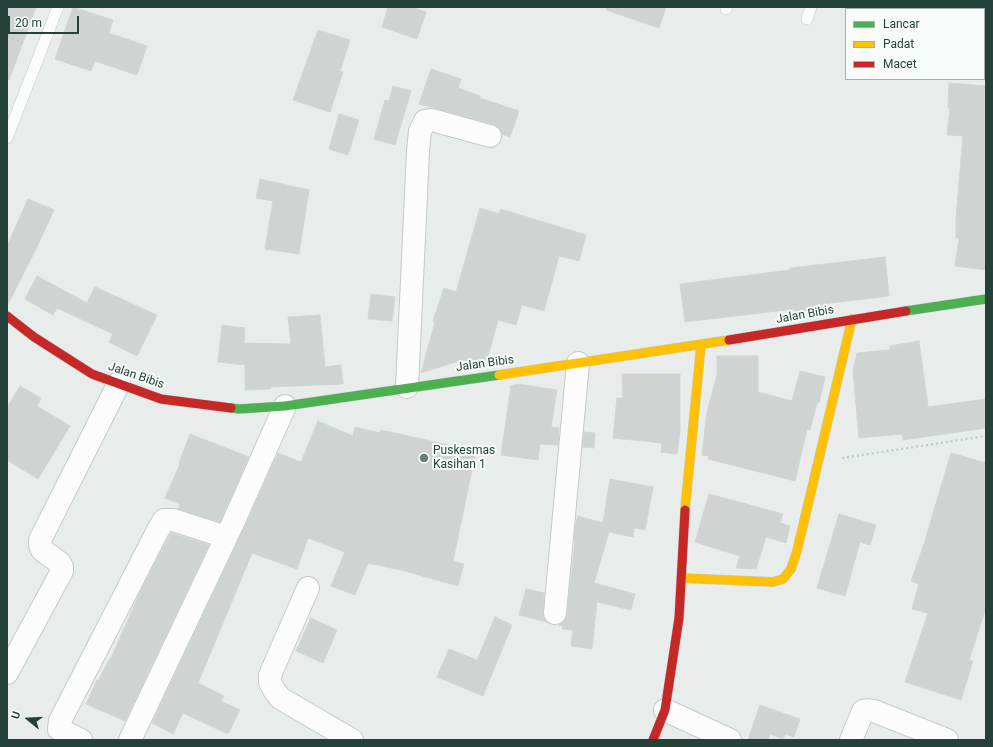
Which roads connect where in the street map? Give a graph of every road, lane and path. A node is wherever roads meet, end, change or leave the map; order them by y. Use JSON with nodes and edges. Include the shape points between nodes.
{"nodes":[{"id":1,"x":58,"y":7,"type":"edge"},
{"id":2,"x":811,"y":7,"type":"edge"},
{"id":3,"x":806,"y":19,"type":"dead end"},
{"id":4,"x":490,"y":136,"type":"dead end"},
{"id":5,"x":7,"y":138,"type":"edge"},
{"id":6,"x":986,"y":299,"type":"edge"},
{"id":7,"x":7,"y":316,"type":"edge"},
{"id":8,"x":852,"y":319,"type":"junction"},
{"id":9,"x":701,"y":345,"type":"junction"},
{"id":10,"x":578,"y":363,"type":"junction"},
{"id":11,"x":118,"y":383,"type":"junction"},
{"id":12,"x":407,"y":387,"type":"junction"},
{"id":13,"x":284,"y":406,"type":"junction"},
{"id":14,"x":986,"y":436,"type":"edge"},
{"id":15,"x":818,"y":462,"type":"junction"},
{"id":16,"x":226,"y":537,"type":"junction"},
{"id":17,"x":681,"y":578,"type":"junction"},
{"id":18,"x":308,"y":588,"type":"dead end"},
{"id":19,"x":555,"y":613,"type":"dead end"},
{"id":20,"x":7,"y":673,"type":"edge"},
{"id":21,"x":665,"y":710,"type":"junction"},
{"id":22,"x":81,"y":740,"type":"edge"},
{"id":23,"x":130,"y":740,"type":"edge"},
{"id":24,"x":352,"y":740,"type":"edge"},
{"id":25,"x":653,"y":740,"type":"edge"},
{"id":26,"x":730,"y":740,"type":"edge"},
{"id":27,"x":850,"y":740,"type":"edge"},
{"id":28,"x":947,"y":740,"type":"edge"}],
"edges":[{"from":1,"to":5,"type":"lane"},
{"from":2,"to":3,"type":"lane"},
{"from":4,"to":12,"type":"street","via":[[432,120],[425,121],[420,131]]},
{"from":6,"to":8,"type":"main road","name":"Jalan Bibis"},
{"from":7,"to":11,"type":"main road","name":"Jalan Bibis","via":[[34,337],[92,374]]},
{"from":8,"to":9,"type":"main road","name":"Jalan Bibis"},
{"from":8,"to":15,"type":"main road"},
{"from":9,"to":10,"type":"main road","name":"Jalan Bibis"},
{"from":9,"to":17,"type":"main road","via":[[685,502]]},
{"from":10,"to":12,"type":"main road","name":"Jalan Bibis"},
{"from":10,"to":19,"type":"street"},
{"from":11,"to":13,"type":"main road","name":"Jalan Bibis","via":[[161,399],[239,409]]},
{"from":11,"to":20,"type":"street","via":[[40,540],[42,550],[60,563],[62,571]]},
{"from":12,"to":13,"type":"main road","name":"Jalan Bibis"},
{"from":13,"to":16,"type":"street"},
{"from":14,"to":15,"type":"path"},
{"from":15,"to":17,"type":"main road","via":[[797,551],[791,569],[784,579],[773,582]]},
{"from":16,"to":22,"type":"street","via":[[173,520],[164,520],[60,721],[59,729]]},
{"from":16,"to":23,"type":"street"},
{"from":17,"to":21,"type":"main road","via":[[679,618]]},
{"from":18,"to":24,"type":"street","via":[[270,675],[270,682],[280,698]]},
{"from":21,"to":25,"type":"main road"},
{"from":21,"to":26,"type":"street"},
{"from":27,"to":28,"type":"street","via":[[863,711],[868,710]]}]}
